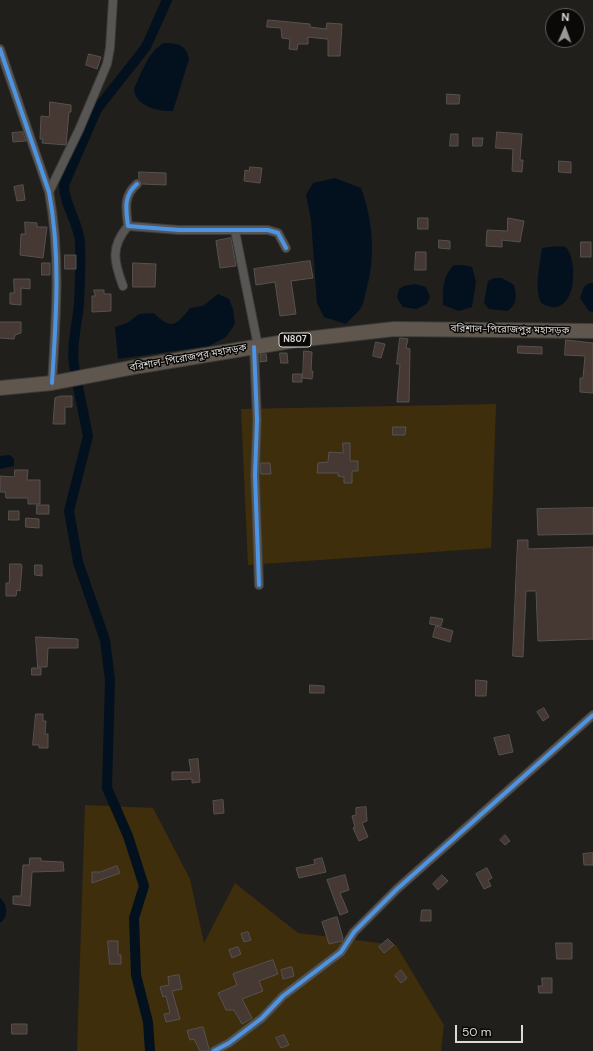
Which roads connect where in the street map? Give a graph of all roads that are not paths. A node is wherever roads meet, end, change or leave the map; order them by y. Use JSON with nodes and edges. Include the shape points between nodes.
{"nodes":[{"id":1,"x":113,"y":0,"type":"edge"},
{"id":2,"x":0,"y":49,"type":"edge"},
{"id":3,"x":137,"y":184,"type":"dead end"},
{"id":4,"x":49,"y":192,"type":"junction"},
{"id":5,"x":128,"y":226,"type":"junction"},
{"id":6,"x":235,"y":231,"type":"junction"},
{"id":7,"x":286,"y":248,"type":"dead end"},
{"id":8,"x":124,"y":286,"type":"dead end"},
{"id":9,"x":593,"y":331,"type":"edge"},
{"id":10,"x":256,"y":347,"type":"junction"},
{"id":11,"x":52,"y":383,"type":"junction"},
{"id":12,"x":0,"y":388,"type":"edge"},
{"id":13,"x":259,"y":585,"type":"dead end"},
{"id":14,"x":593,"y":715,"type":"edge"},
{"id":15,"x":214,"y":1051,"type":"edge"}],
"edges":[{"from":1,"to":4,"type":"street","via":[[107,64]]},
{"from":2,"to":4,"type":"street"},
{"from":3,"to":5,"type":"street","via":[[129,191],[126,205]]},
{"from":4,"to":11,"type":"street","via":[[58,282]]},
{"from":5,"to":6,"type":"street"},
{"from":5,"to":8,"type":"street","via":[[121,235],[114,253]]},
{"from":6,"to":7,"type":"street","via":[[268,230],[278,233]]},
{"from":6,"to":10,"type":"street"},
{"from":9,"to":10,"type":"highway","name":"বরিশাল-পিরোজপুর মহাসড়ক","number":"N807","via":[[394,329]]},
{"from":10,"to":11,"type":"highway","name":"বরিশাল-পিরোজপুর মহাসড়ক","number":"N807"},
{"from":10,"to":13,"type":"street","via":[[255,475]]},
{"from":11,"to":12,"type":"highway","name":"বরিশাল-পিরোজপুর মহাসড়ক","number":"N807"},
{"from":14,"to":15,"type":"street","via":[[397,889],[354,932],[342,952],[283,996],[262,1018]]}]}
